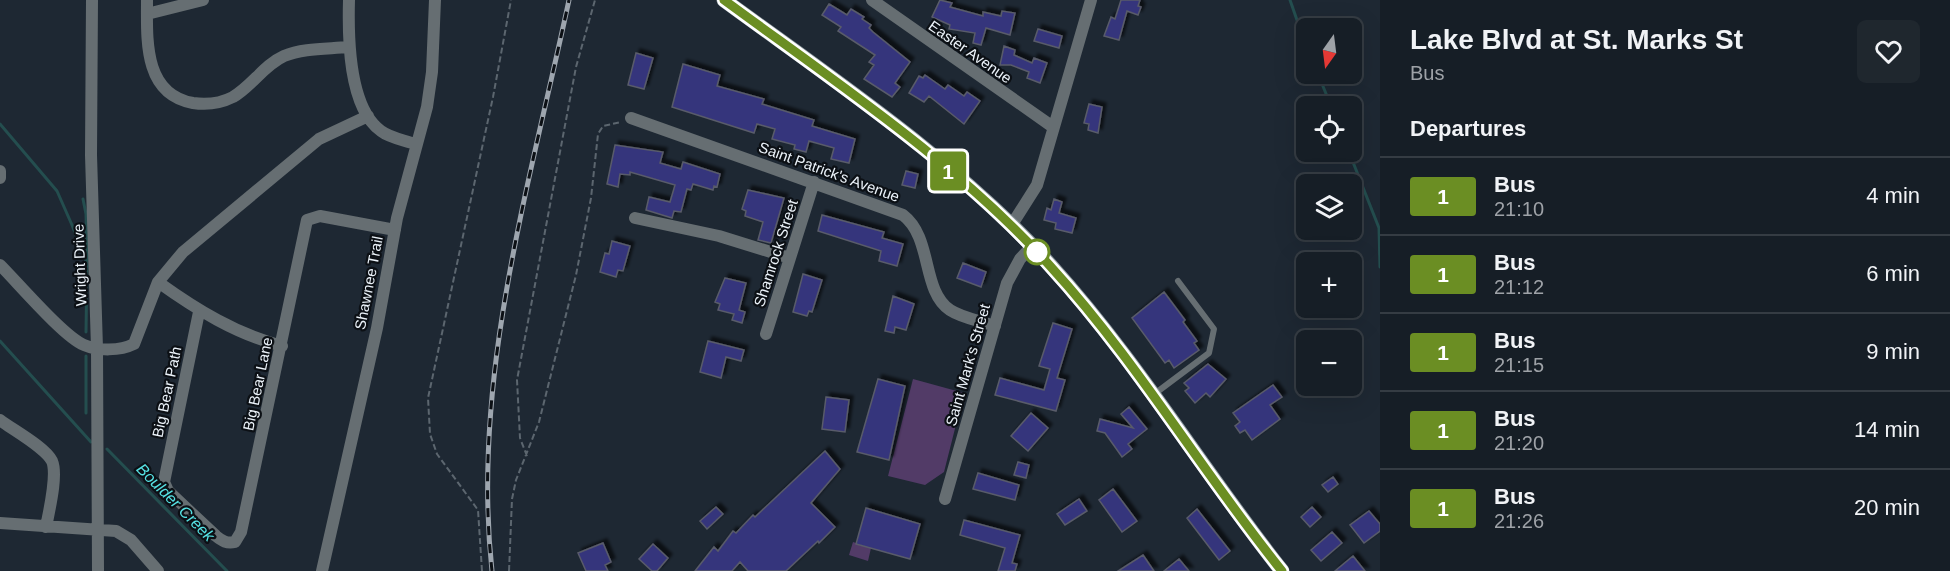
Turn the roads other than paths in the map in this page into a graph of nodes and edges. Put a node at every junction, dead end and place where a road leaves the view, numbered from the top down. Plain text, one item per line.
1 (92, 0) edge
2 (147, 0) edge
3 (203, 0) edge
4 (349, 0) edge
5 (435, 0) edge
6 (724, 0) edge
7 (872, 0) edge
8 (1090, 0) edge
9 (147, 14) junction
10 (348, 47) junction
11 (368, 116) junction
12 (631, 118) road end
13 (1053, 127) junction
14 (415, 144) junction
15 (0, 171) edge
16 (0, 178) edge
17 (814, 182) junction
18 (635, 218) dead end
19 (1011, 226) junction
20 (395, 230) junction
21 (1032, 246) junction
22 (790, 258) junction
23 (0, 265) edge
24 (1178, 281) dead end
25 (158, 282) junction
26 (199, 312) junction
27 (995, 326) junction
28 (766, 334) dead end
29 (282, 346) junction
30 (97, 348) junction
31 (1152, 395) junction
32 (0, 420) edge
33 (164, 478) joint
34 (945, 499) dead end
35 (0, 523) edge
36 (46, 527) junction
37 (99, 529) junction
38 (98, 571) edge
39 (159, 571) edge
40 (322, 571) edge
41 (1282, 571) edge

1 - 30 street, Wright Drive
2 - 9 street
3 - 9 street
4 - 10 street
5 - 14 street, Shawnee Trail
6 - 19 main road
7 - 13 street, Easter Avenue
8 - 13 street
9 - 10 street
10 - 11 street
11 - 14 street
11 - 25 street
12 - 17 street, Saint Patrick's Avenue
13 - 19 street
14 - 20 street, Shawnee Trail
15 - 16 street
17 - 22 street, Shamrock Street
17 - 27 street, Saint Patrick's Avenue
18 - 22 street
19 - 21 main road
20 - 29 street, Big Bear Lane
20 - 40 street, Shawnee Trail
21 - 27 street, Saint Mark's Street
21 - 31 main road
22 - 28 street, Shamrock Street
23 - 30 street
24 - 31 lane
25 - 26 street
25 - 30 street
26 - 29 street
26 - 33 street, Big Bear Path
27 - 34 street, Saint Mark's Street
29 - 33 street, Big Bear Lane
30 - 37 street, Wright Drive
31 - 41 main road
32 - 36 street
35 - 36 street
36 - 37 street
37 - 38 street, Wright Drive
37 - 39 street

